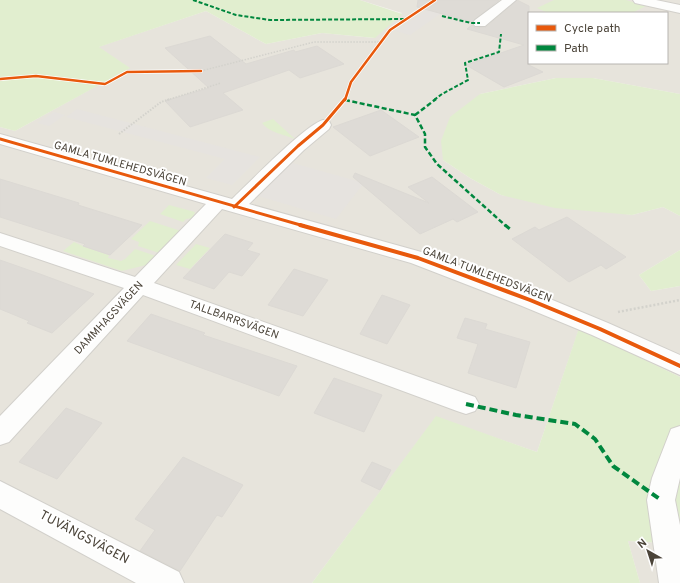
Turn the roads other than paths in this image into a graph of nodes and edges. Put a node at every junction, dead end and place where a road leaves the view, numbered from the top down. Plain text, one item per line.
1 (510, 0) edge
2 (639, 0) edge
3 (680, 9) edge
4 (480, 23) dead end
5 (323, 125) dead end
6 (0, 139) edge
7 (226, 205) junction
8 (0, 239) edge
9 (140, 286) junction
10 (680, 366) edge
11 (466, 404) dead end
12 (0, 434) edge
13 (680, 437) edge
14 (0, 494) edge
15 (168, 583) edge
16 (675, 583) edge

1 - 4 street
2 - 3 street
5 - 7 street
6 - 7 street, GAMLA TUMLEHEDSVÄGEN
7 - 9 street, DAMMHAGSVÄGEN
7 - 10 street, GAMLA TUMLEHEDSVÄGEN
8 - 9 street, TALLBARRSVÄGEN
9 - 11 street, TALLBARRSVÄGEN
9 - 12 street, DAMMHAGSVÄGEN
13 - 16 street
14 - 15 street, TUVÄNGSVÄGEN

